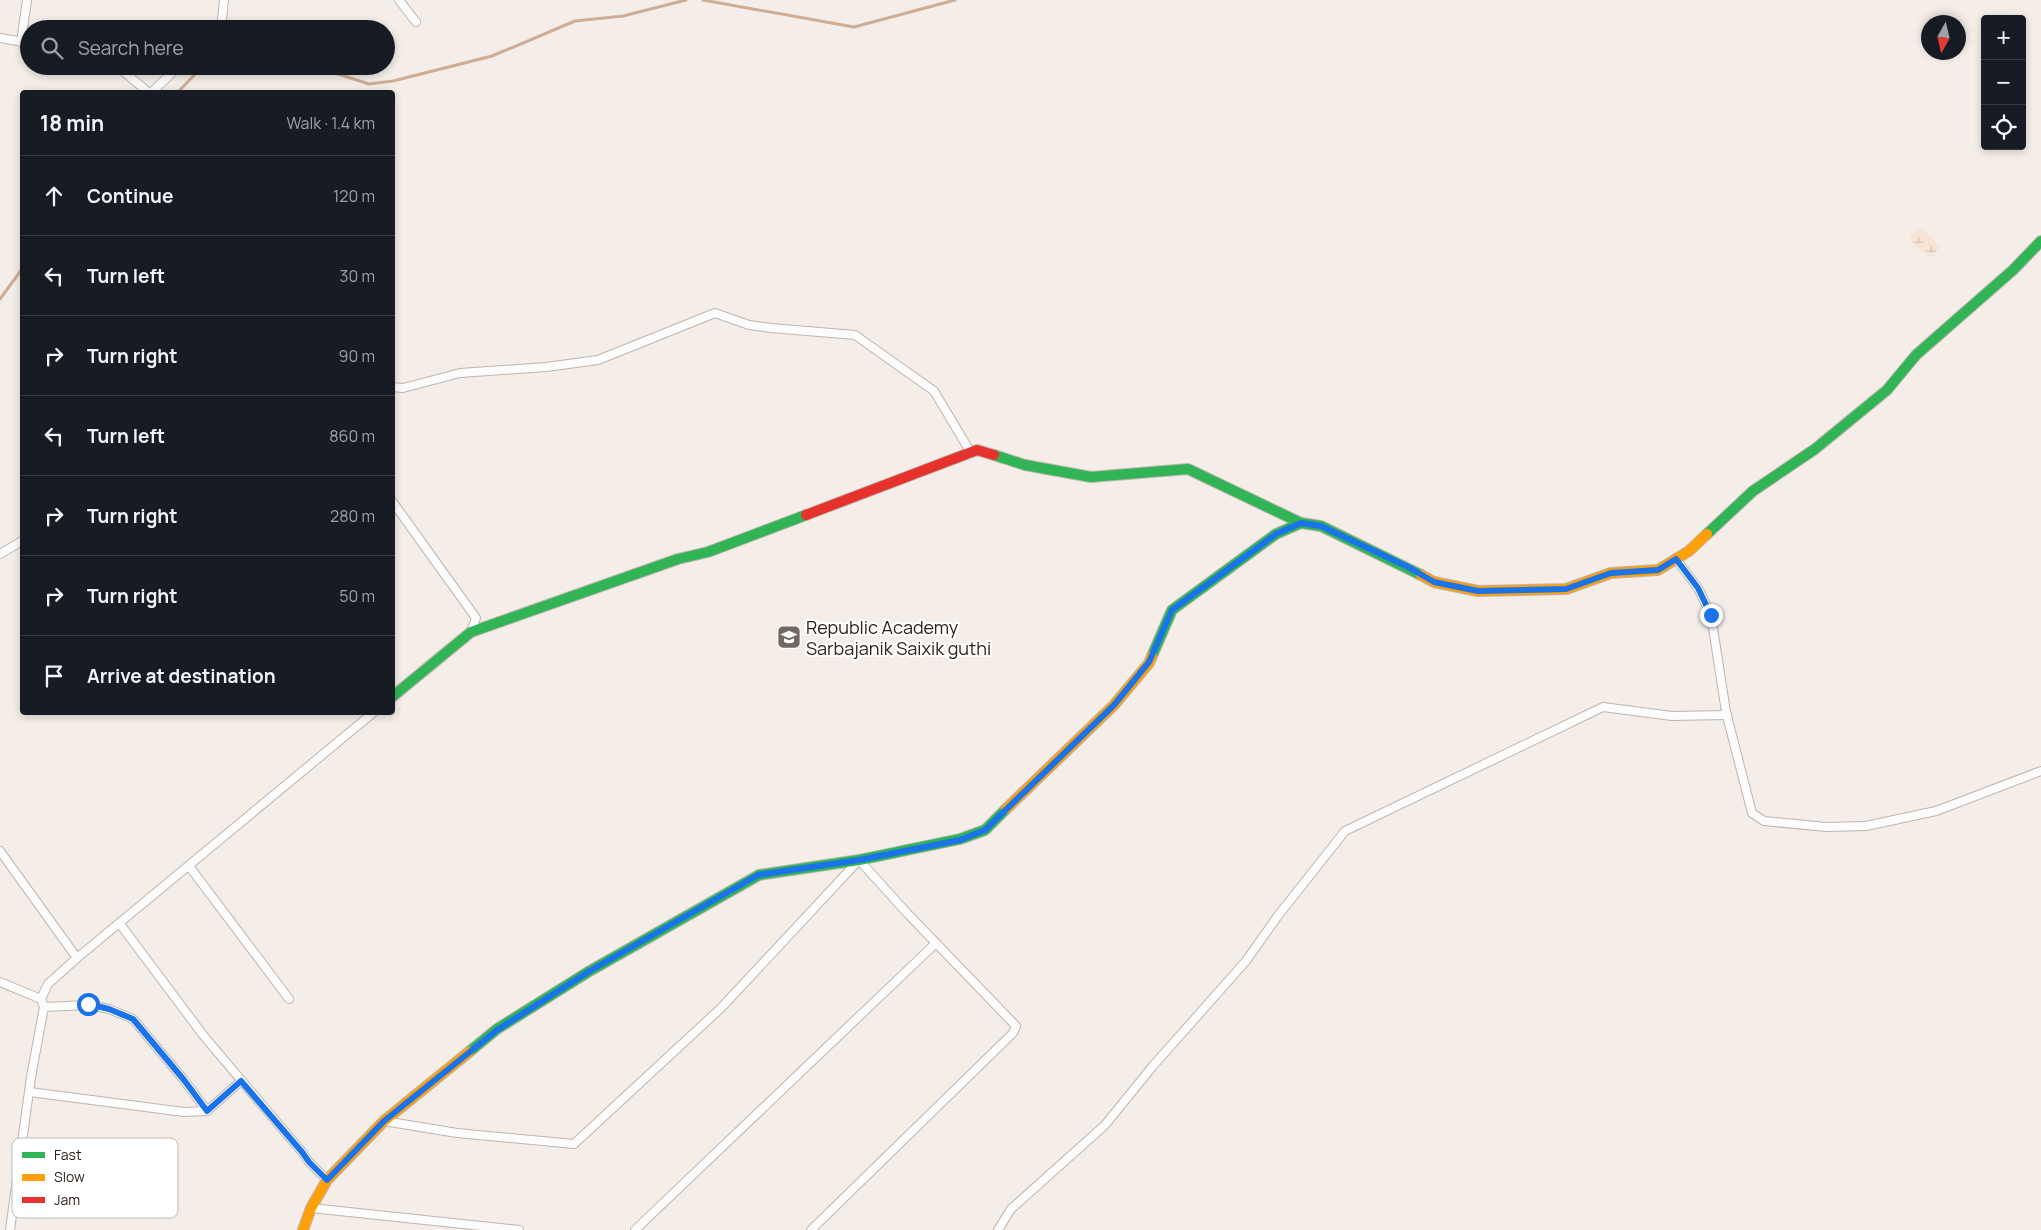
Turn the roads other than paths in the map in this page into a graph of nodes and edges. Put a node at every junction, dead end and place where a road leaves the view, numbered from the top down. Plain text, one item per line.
1 (28, 0) edge
2 (224, 0) edge
3 (399, 0) edge
4 (27, 20) edge
5 (222, 20) edge
6 (416, 22) dead end
7 (0, 38) edge
8 (20, 42) edge
9 (127, 75) edge
10 (170, 75) edge
11 (146, 90) edge
12 (154, 90) edge
13 (2041, 241) edge
14 (395, 387) edge
15 (970, 453) junction
16 (395, 505) edge
17 (1301, 523) junction
18 (20, 542) edge
19 (0, 554) edge
20 (1676, 559) junction
21 (471, 632) junction
22 (395, 695) edge
23 (370, 715) edge
24 (1727, 715) junction
25 (2041, 771) edge
26 (0, 851) edge
27 (859, 860) junction
28 (189, 866) junction
29 (120, 924) junction
30 (936, 944) junction
31 (77, 958) junction
32 (0, 982) edge
33 (289, 999) dead end
34 (42, 1003) junction
35 (241, 1081) junction
36 (30, 1092) junction
37 (207, 1111) junction
38 (384, 1121) junction
39 (23, 1138) edge
40 (327, 1180) junction
41 (311, 1208) junction
42 (12, 1216) edge
43 (10, 1230) edge
44 (303, 1230) edge
45 (519, 1230) edge
46 (635, 1230) edge
47 (811, 1230) edge
48 (998, 1230) edge

1 - 4 street
2 - 5 street
3 - 6 street
7 - 8 street
9 - 11 street
10 - 12 street
13 - 20 street
14 - 15 street
15 - 17 street
15 - 21 street
16 - 21 street
17 - 20 street
17 - 27 street
18 - 19 street
20 - 24 street
21 - 22 street
23 - 28 street
24 - 25 street
24 - 48 street
26 - 31 street
27 - 30 street
27 - 38 street
27 - 38 street
28 - 29 street
28 - 33 street
29 - 31 street
29 - 35 street
30 - 46 street
30 - 47 street
31 - 34 street
32 - 34 street
34 - 36 street
34 - 37 street
35 - 37 street
35 - 40 street
36 - 37 street
36 - 39 street
38 - 40 street
40 - 41 street
41 - 44 street
41 - 45 street
42 - 43 street

